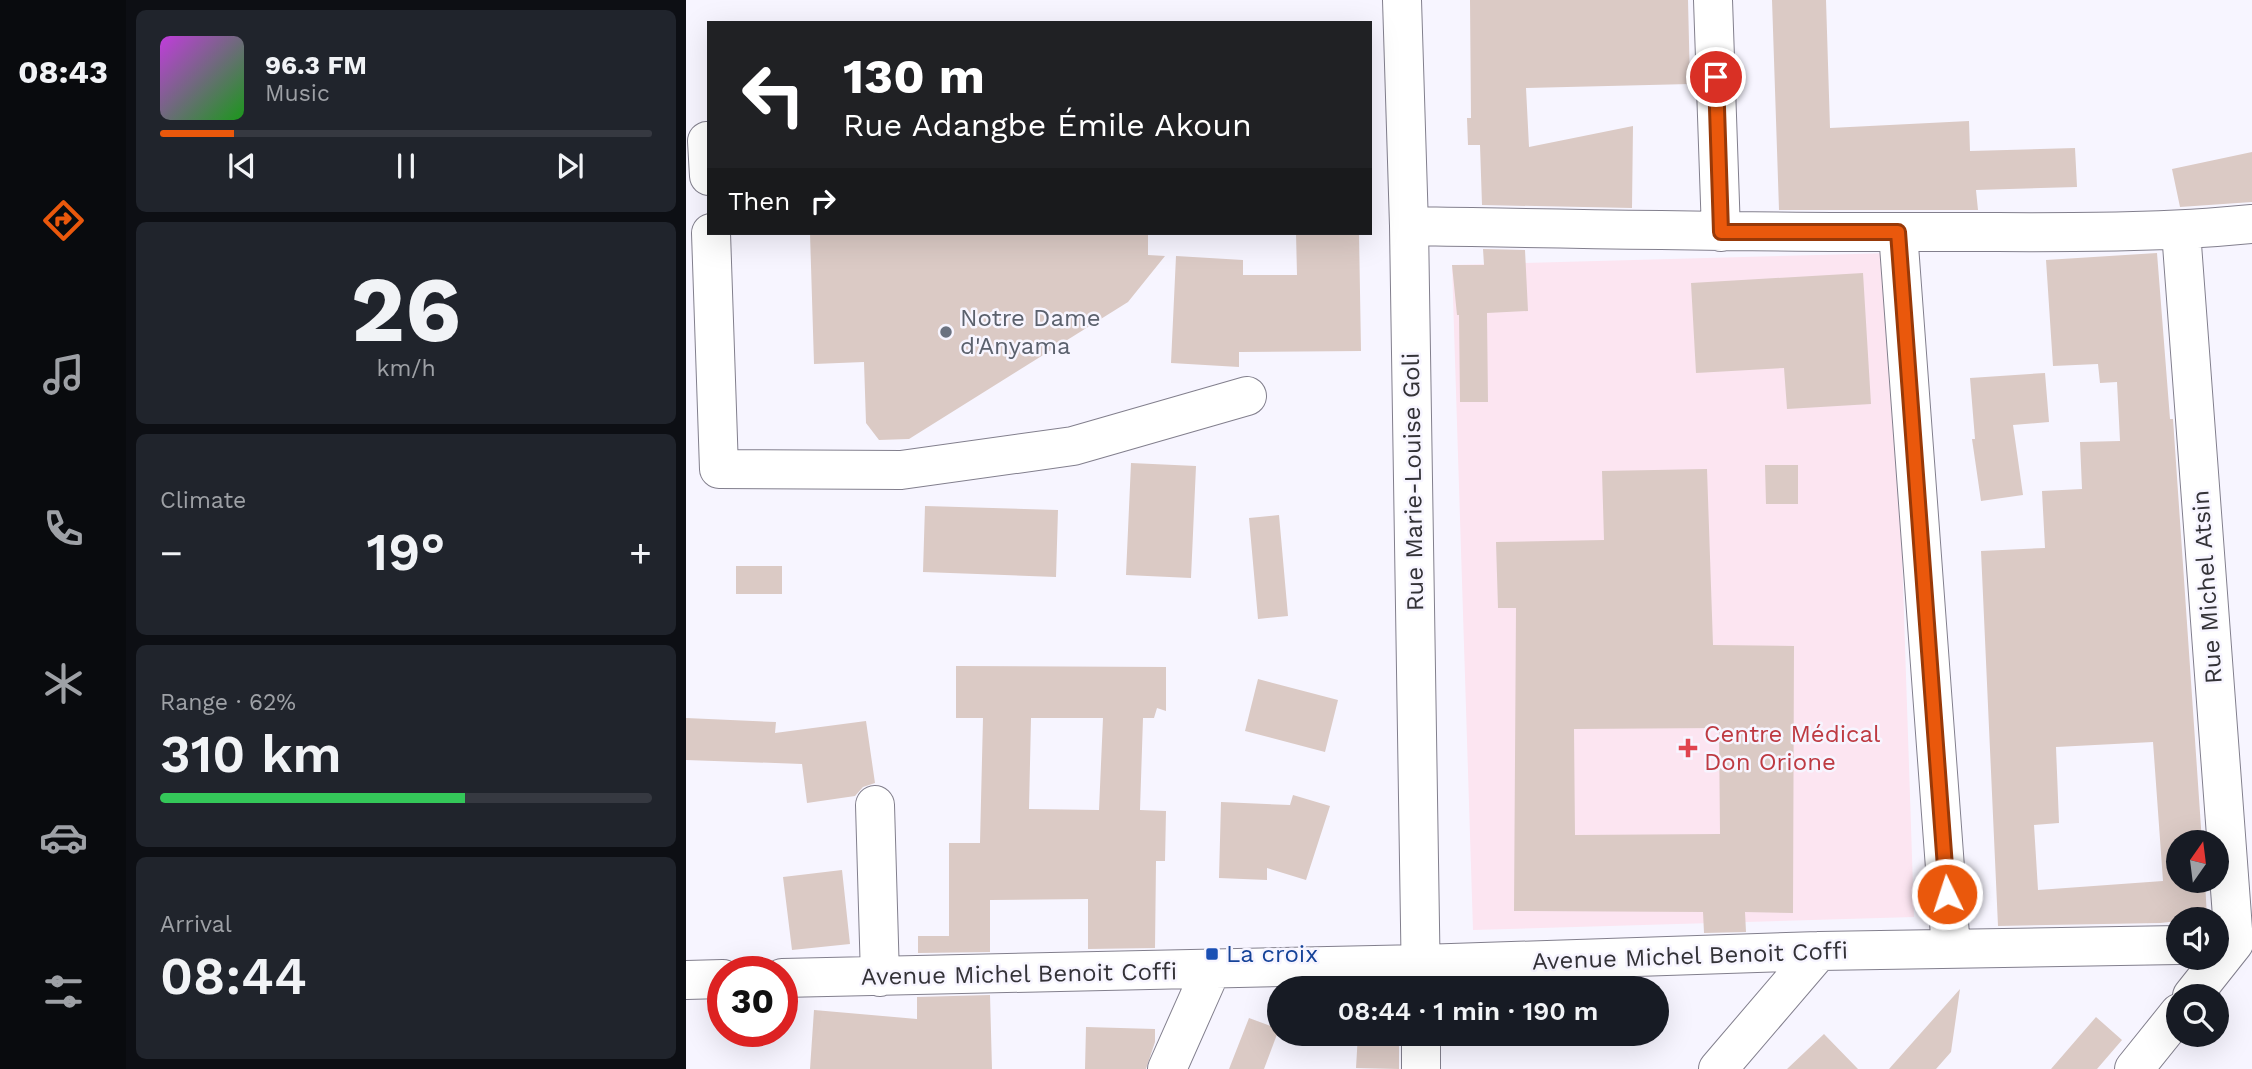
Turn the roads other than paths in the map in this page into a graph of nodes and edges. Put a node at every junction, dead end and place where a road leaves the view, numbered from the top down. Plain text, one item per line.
1 (1402, 0) edge
2 (1713, 0) edge
3 (2252, 224) edge
4 (1409, 226) junction
5 (2181, 231) junction
6 (1721, 232) junction
7 (1898, 232) junction
8 (711, 235) edge
9 (699, 290) edge
10 (1247, 396) dead end
11 (875, 805) dead end
12 (2235, 943) edge
13 (2166, 945) edge
14 (1951, 949) junction
15 (1819, 951) junction
16 (1212, 970) junction
17 (1391, 976) edge
18 (1421, 976) edge
19 (1436, 976) edge
20 (880, 977) junction
21 (798, 978) edge
22 (707, 979) edge
23 (686, 980) edge
24 (2202, 984) edge
25 (2166, 1029) edge
26 (1421, 1046) edge
27 (1167, 1069) edge
28 (1421, 1069) edge
29 (1718, 1069) edge
30 (2134, 1069) edge

1 - 4 street, Rue Marie-Louise Goli
2 - 6 street
3 - 5 street
4 - 6 street
4 - 18 street, Rue Marie-Louise Goli
5 - 7 street
5 - 12 street, Rue Michel Atsin
6 - 7 street
7 - 14 street
8 - 9 street
9 - 10 street
11 - 20 street
12 - 24 street
13 - 14 street, Avenue Michel Benoit Coffi
14 - 15 street, Avenue Michel Benoit Coffi
15 - 19 street, Avenue Michel Benoit Coffi
15 - 29 street
16 - 17 street, Avenue Michel Benoit Coffi
16 - 20 street, Avenue Michel Benoit Coffi
16 - 27 street
20 - 21 street, Avenue Michel Benoit Coffi
22 - 23 street
25 - 30 street
26 - 28 street

